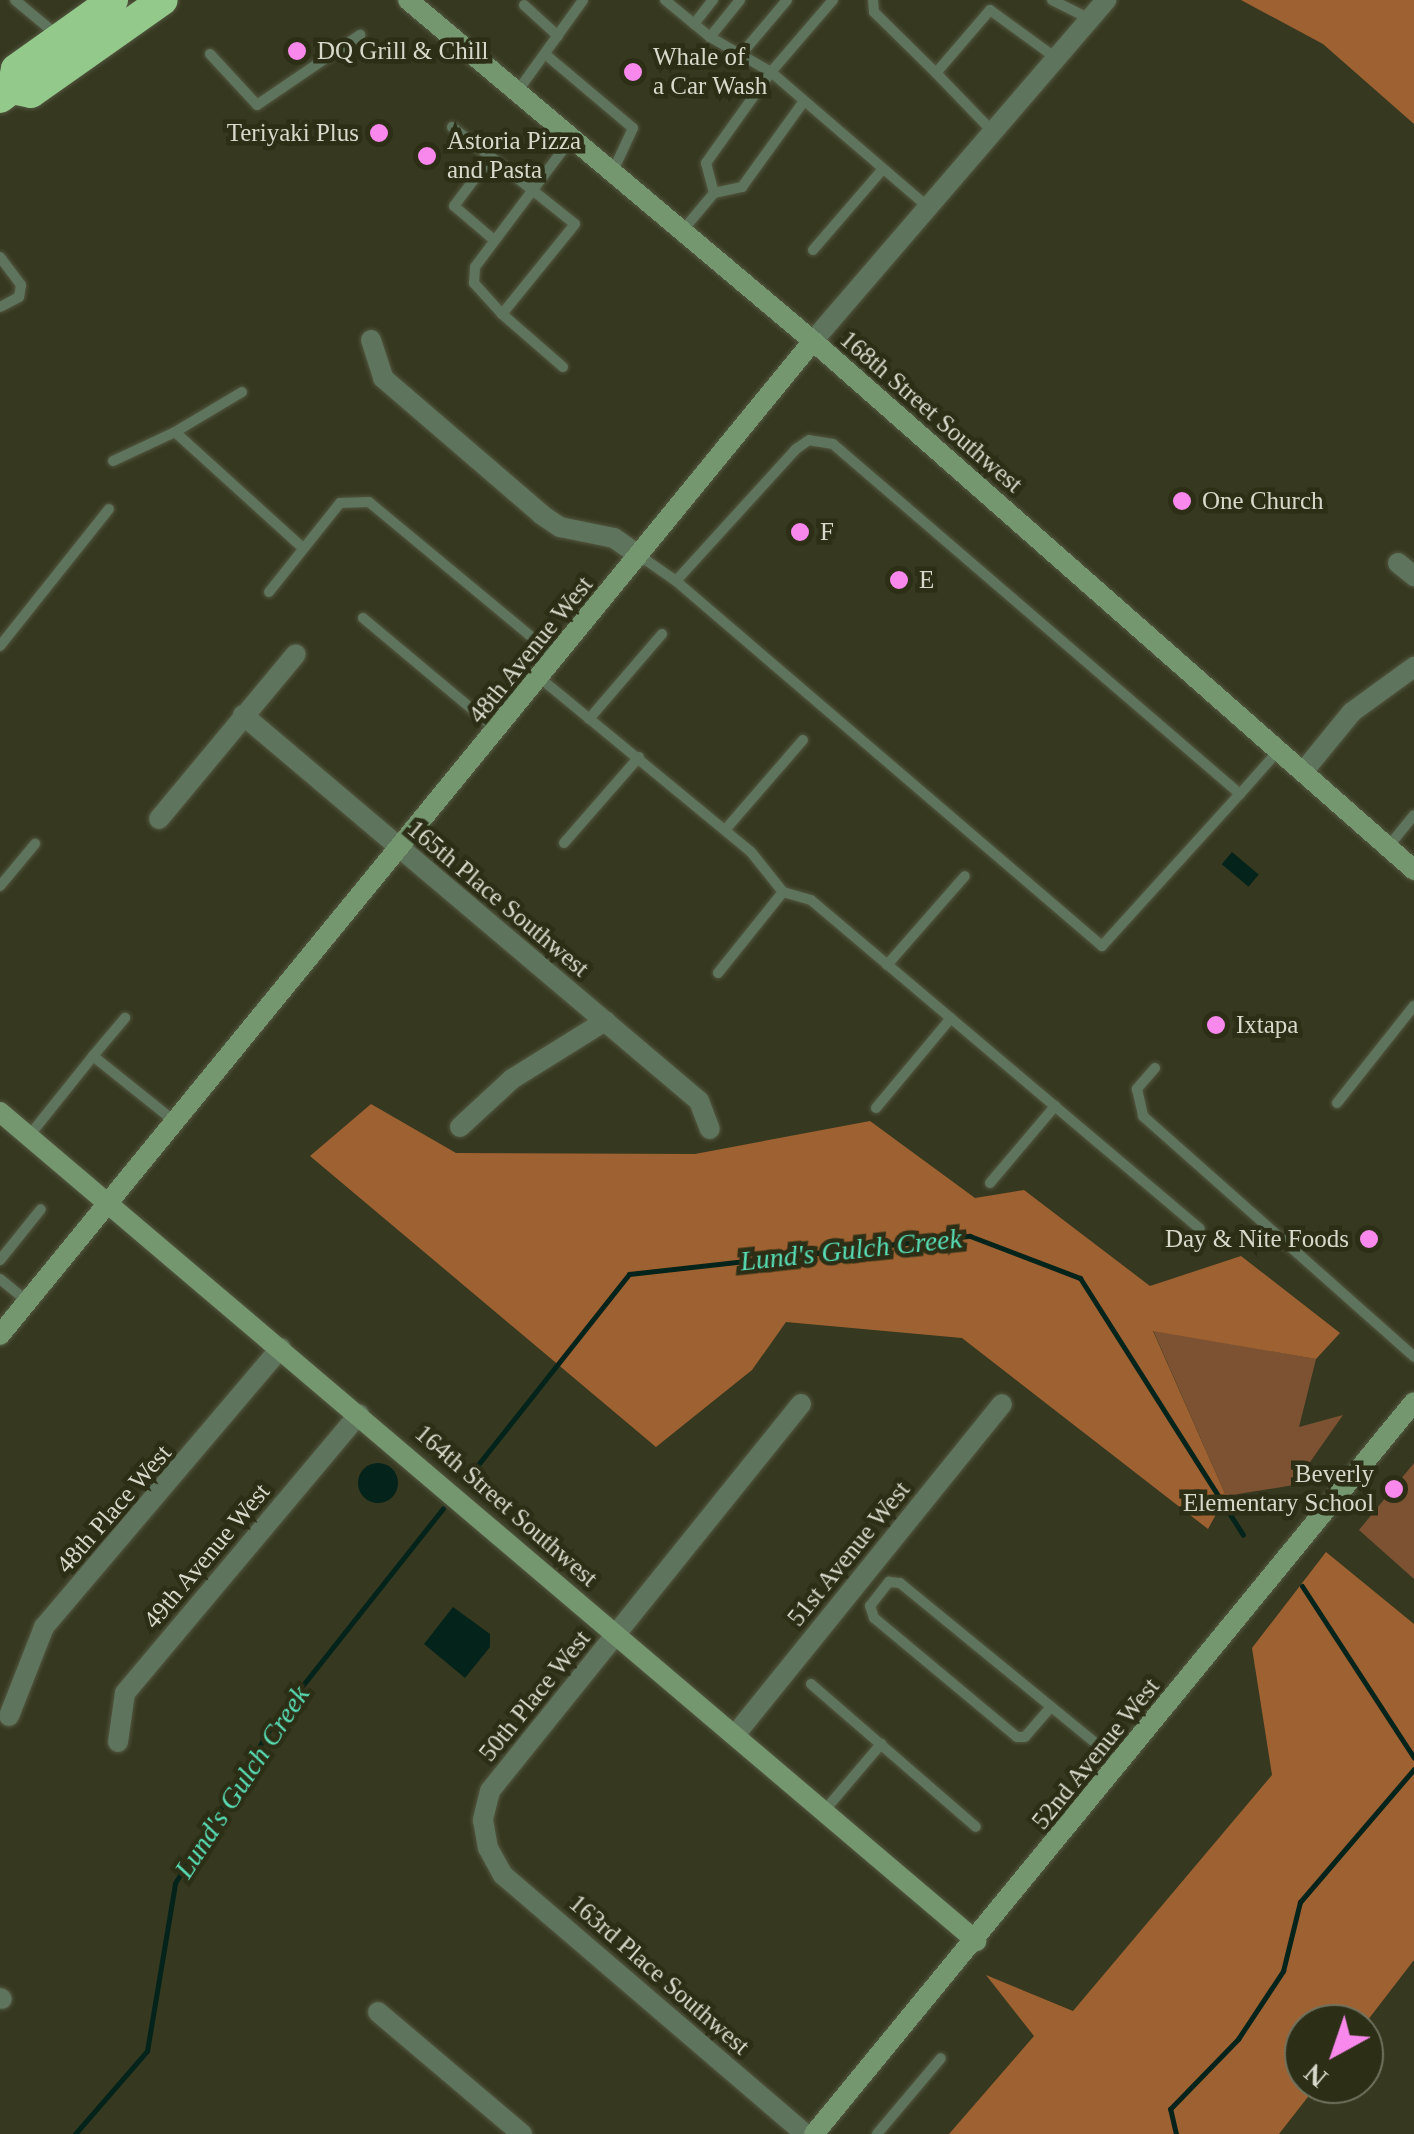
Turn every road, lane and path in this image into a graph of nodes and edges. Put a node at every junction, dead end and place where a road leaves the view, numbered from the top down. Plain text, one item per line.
1 (15, 0) edge
2 (163, 0) edge
3 (408, 0) edge
4 (583, 0) edge
5 (665, 0) edge
6 (712, 0) edge
7 (740, 0) edge
8 (787, 0) edge
9 (832, 0) edge
10 (873, 0) edge
11 (1052, 0) edge
12 (1106, 0) edge
13 (107, 2) edge
14 (523, 2) edge
15 (1090, 18) junction
16 (694, 24) junction
17 (360, 35) dead end
18 (558, 36) junction
19 (710, 37) junction
20 (60, 38) junction
21 (210, 54) dead end
22 (544, 54) junction
23 (738, 58) junction
24 (1056, 58) junction
25 (770, 72) junction
26 (936, 73) junction
27 (517, 92) junction
28 (6, 93) edge
29 (804, 101) junction
30 (452, 127) dead end
31 (993, 132) junction
32 (572, 138) junction
33 (491, 157) junction
34 (883, 169) junction
35 (612, 172) junction
36 (530, 189) junction
37 (714, 193) junction
38 (928, 208) junction
39 (682, 231) junction
40 (494, 240) junction
41 (814, 250) dead end
42 (0, 256) edge
43 (0, 307) edge
44 (502, 314) junction
45 (371, 340) dead end
46 (813, 341) junction
47 (564, 367) dead end
48 (242, 392) dead end
49 (176, 432) junction
50 (113, 462) dead end
51 (109, 509) dead end
52 (303, 548) junction
53 (640, 556) junction
54 (676, 582) junction
55 (269, 592) dead end
56 (363, 618) dead end
57 (662, 634) dead end
58 (0, 646) edge
59 (296, 654) dead end
60 (556, 658) junction
61 (1414, 667) edge
62 (540, 678) junction
63 (242, 715) junction
64 (589, 719) junction
65 (497, 731) junction
66 (804, 740) dead end
67 (1279, 751) junction
68 (639, 757) junction
69 (1304, 772) junction
70 (1240, 794) junction
71 (1414, 816) edge
72 (159, 819) dead end
73 (725, 830) junction
74 (564, 843) dead end
75 (35, 844) dead end
76 (1388, 847) junction
77 (401, 851) junction
78 (1414, 870) edge
79 (965, 876) dead end
80 (0, 886) edge
81 (783, 892) junction
82 (887, 964) junction
83 (718, 974) dead end
84 (1414, 1006) edge
85 (125, 1018) dead end
86 (950, 1018) junction
87 (605, 1021) junction
88 (93, 1056) junction
89 (1155, 1068) dead end
90 (1337, 1103) dead end
91 (1055, 1106) junction
92 (876, 1108) dead end
93 (0, 1112) edge
94 (174, 1122) junction
95 (460, 1128) dead end
96 (710, 1130) dead end
97 (29, 1136) junction
98 (990, 1183) dead end
99 (108, 1201) junction
100 (41, 1209) dead end
101 (1200, 1229) dead end
102 (0, 1260) edge
103 (0, 1279) edge
104 (27, 1302) junction
105 (0, 1335) edge
106 (282, 1348) junction
107 (1414, 1357) edge
108 (1414, 1402) edge
109 (801, 1404) dead end
110 (1002, 1404) dead end
111 (358, 1414) junction
112 (618, 1635) junction
113 (811, 1684) dead end
114 (1050, 1708) junction
115 (9, 1716) dead end
116 (735, 1735) junction
117 (118, 1742) dead end
118 (881, 1744) junction
119 (1120, 1763) junction
120 (826, 1810) junction
121 (976, 1828) dead end
122 (488, 1848) joint
123 (976, 1941) junction
124 (378, 2012) dead end
125 (941, 2058) dead end
126 (522, 2134) edge
127 (805, 2134) edge
128 (814, 2134) edge
129 (877, 2134) edge

1 - 20 lane
2 - 28 highway
3 - 27 street, 168th Street Southwest
4 - 18 lane
5 - 16 lane
6 - 16 lane
7 - 19 lane
8 - 23 lane
9 - 25 lane
10 - 26 lane
11 - 15 lane
12 - 15 street, 48th Avenue West
13 - 20 highway
14 - 18 lane
15 - 24 street, 48th Avenue West
16 - 19 lane
17 - 21 lane
18 - 22 lane
19 - 23 lane
20 - 28 highway
22 - 27 lane
22 - 35 lane
23 - 25 lane
24 - 26 lane
24 - 31 street, 48th Avenue West
25 - 29 lane
25 - 37 lane
26 - 31 lane
27 - 32 street, 168th Street Southwest
29 - 34 lane
29 - 37 lane
30 - 33 lane
31 - 38 street, 48th Avenue West
32 - 35 street, 168th Street Southwest
32 - 36 lane
33 - 36 lane
33 - 40 lane
34 - 38 lane
34 - 41 lane
35 - 39 street, 168th Street Southwest
36 - 40 lane
36 - 44 lane
37 - 39 lane
38 - 46 street, 48th Avenue West
39 - 46 street, 168th Street Southwest
40 - 44 lane
42 - 43 lane
44 - 47 lane
45 - 53 street
46 - 53 street, 48th Avenue West
46 - 67 street, 168th Street Southwest
48 - 49 lane
49 - 50 lane
49 - 52 lane
51 - 58 lane
52 - 55 lane
52 - 60 lane
53 - 54 lane
53 - 60 street, 48th Avenue West
54 - 70 lane
54 - 70 lane
56 - 65 lane
57 - 64 lane
59 - 63 street
60 - 62 street, 48th Avenue West
61 - 69 street
62 - 64 lane
62 - 65 street, 48th Avenue West
63 - 72 street
63 - 77 street, 165th Place Southwest
64 - 68 lane
65 - 77 street, 48th Avenue West
66 - 73 lane
67 - 69 street, 168th Street Southwest
67 - 70 lane
68 - 73 lane
68 - 74 lane
69 - 76 street, 168th Street Southwest
71 - 76 lane
73 - 81 lane
75 - 80 lane
76 - 78 street, 168th Street Southwest
77 - 87 street, 165th Place Southwest
77 - 94 street, 48th Avenue West
79 - 82 lane
81 - 82 lane
81 - 83 lane
82 - 86 lane
84 - 90 lane
85 - 88 lane
86 - 91 lane
86 - 92 lane
87 - 95 street
87 - 96 street, 165th Place Southwest
88 - 94 lane
88 - 97 lane
89 - 107 lane
91 - 98 lane
91 - 101 lane
93 - 97 street, 164th Street Southwest
94 - 99 street, 48th Avenue West
97 - 99 street, 164th Street Southwest
99 - 104 street, 48th Avenue West
99 - 106 street, 164th Street Southwest
100 - 102 lane
103 - 104 lane
104 - 105 street, 48th Avenue West
106 - 111 street, 164th Street Southwest
106 - 115 street, 48th Place West
108 - 119 street, 52nd Avenue West
109 - 112 street, 50th Place West
110 - 116 street, 51st Avenue West
111 - 112 street, 164th Street Southwest
111 - 117 street, 49th Avenue West
112 - 116 street, 164th Street Southwest
112 - 122 street, 50th Place West
113 - 118 lane
114 - 114 lane
114 - 119 lane
116 - 120 street, 164th Street Southwest
118 - 120 lane
118 - 121 lane
119 - 123 street, 52nd Avenue West
120 - 123 street, 164th Street Southwest
122 - 127 street, 163rd Place Southwest
123 - 128 street, 52nd Avenue West
124 - 126 street
125 - 129 lane

